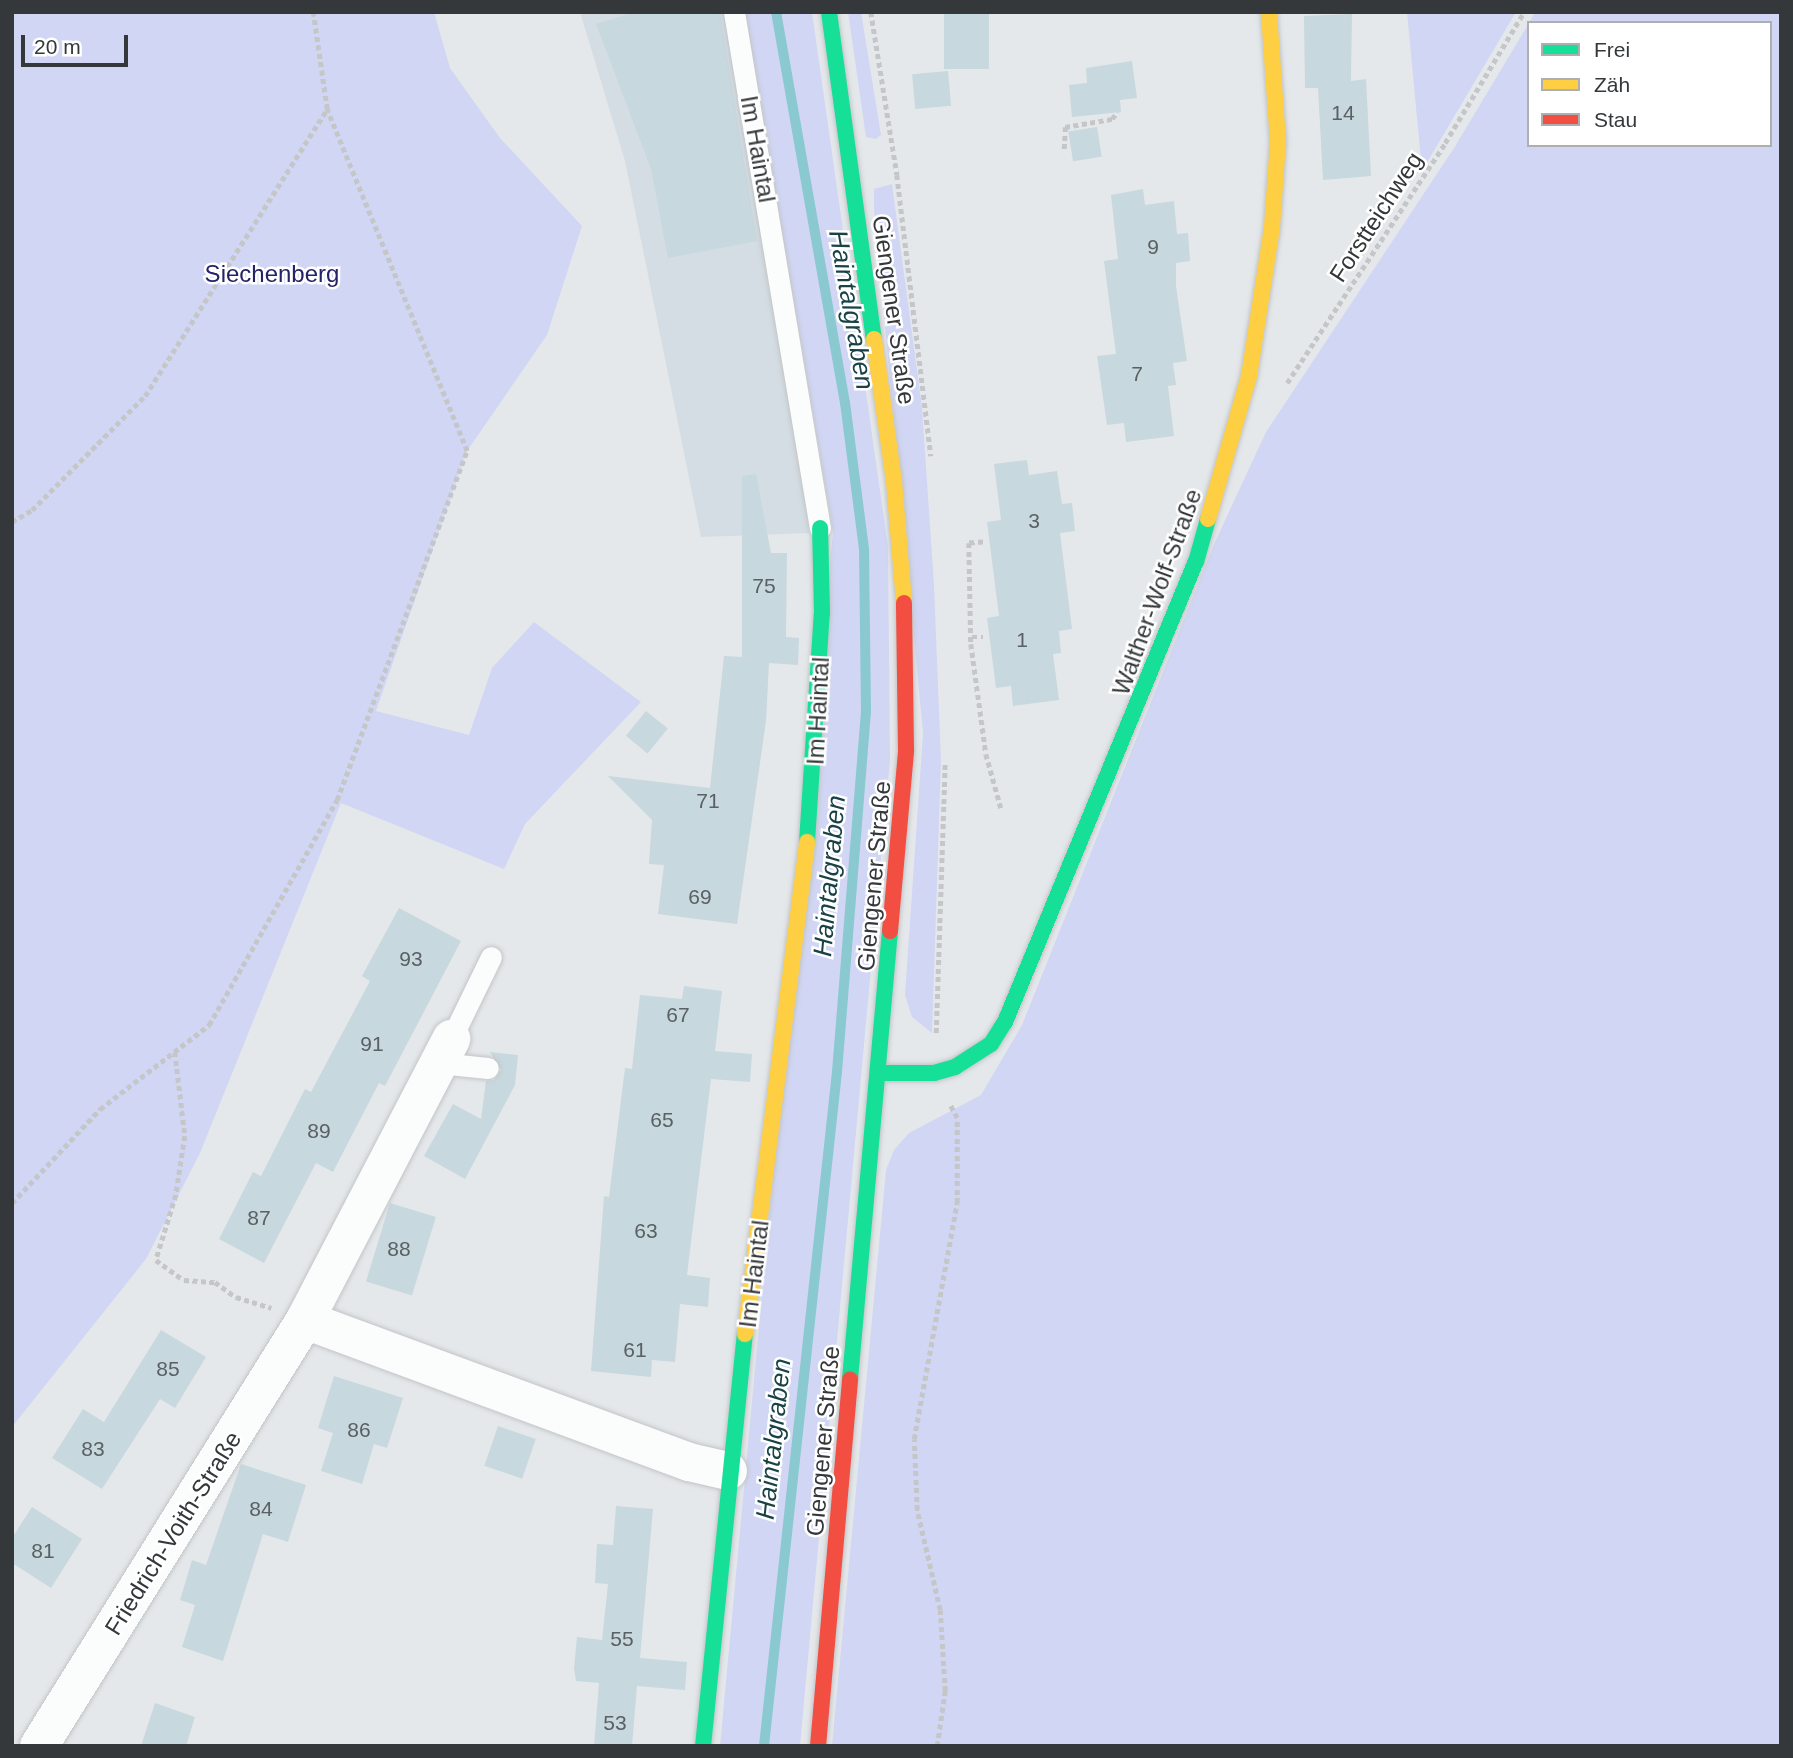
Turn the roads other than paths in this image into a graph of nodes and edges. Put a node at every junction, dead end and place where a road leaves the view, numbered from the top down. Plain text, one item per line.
1 (734, 12) edge
2 (829, 12) edge
3 (1269, 12) edge
4 (820, 528) joint
5 (491, 957) dead end
6 (445, 1051) junction
7 (488, 1068) dead end
8 (880, 1073) junction
9 (305, 1320) junction
10 (728, 1471) junction
11 (39, 1746) edge
12 (703, 1746) edge
13 (818, 1746) edge

1 - 4 lane, Im Haintal
2 - 8 street, Giengener Straße
3 - 8 street, Walther-Wolf-Straße
4 - 10 street, Im Haintal
5 - 6 lane
6 - 7 lane
6 - 9 street, Friedrich-Voith-Straße
8 - 13 street, Giengener Straße
9 - 10 street
9 - 11 street, Friedrich-Voith-Straße
10 - 12 street, Im Haintal

